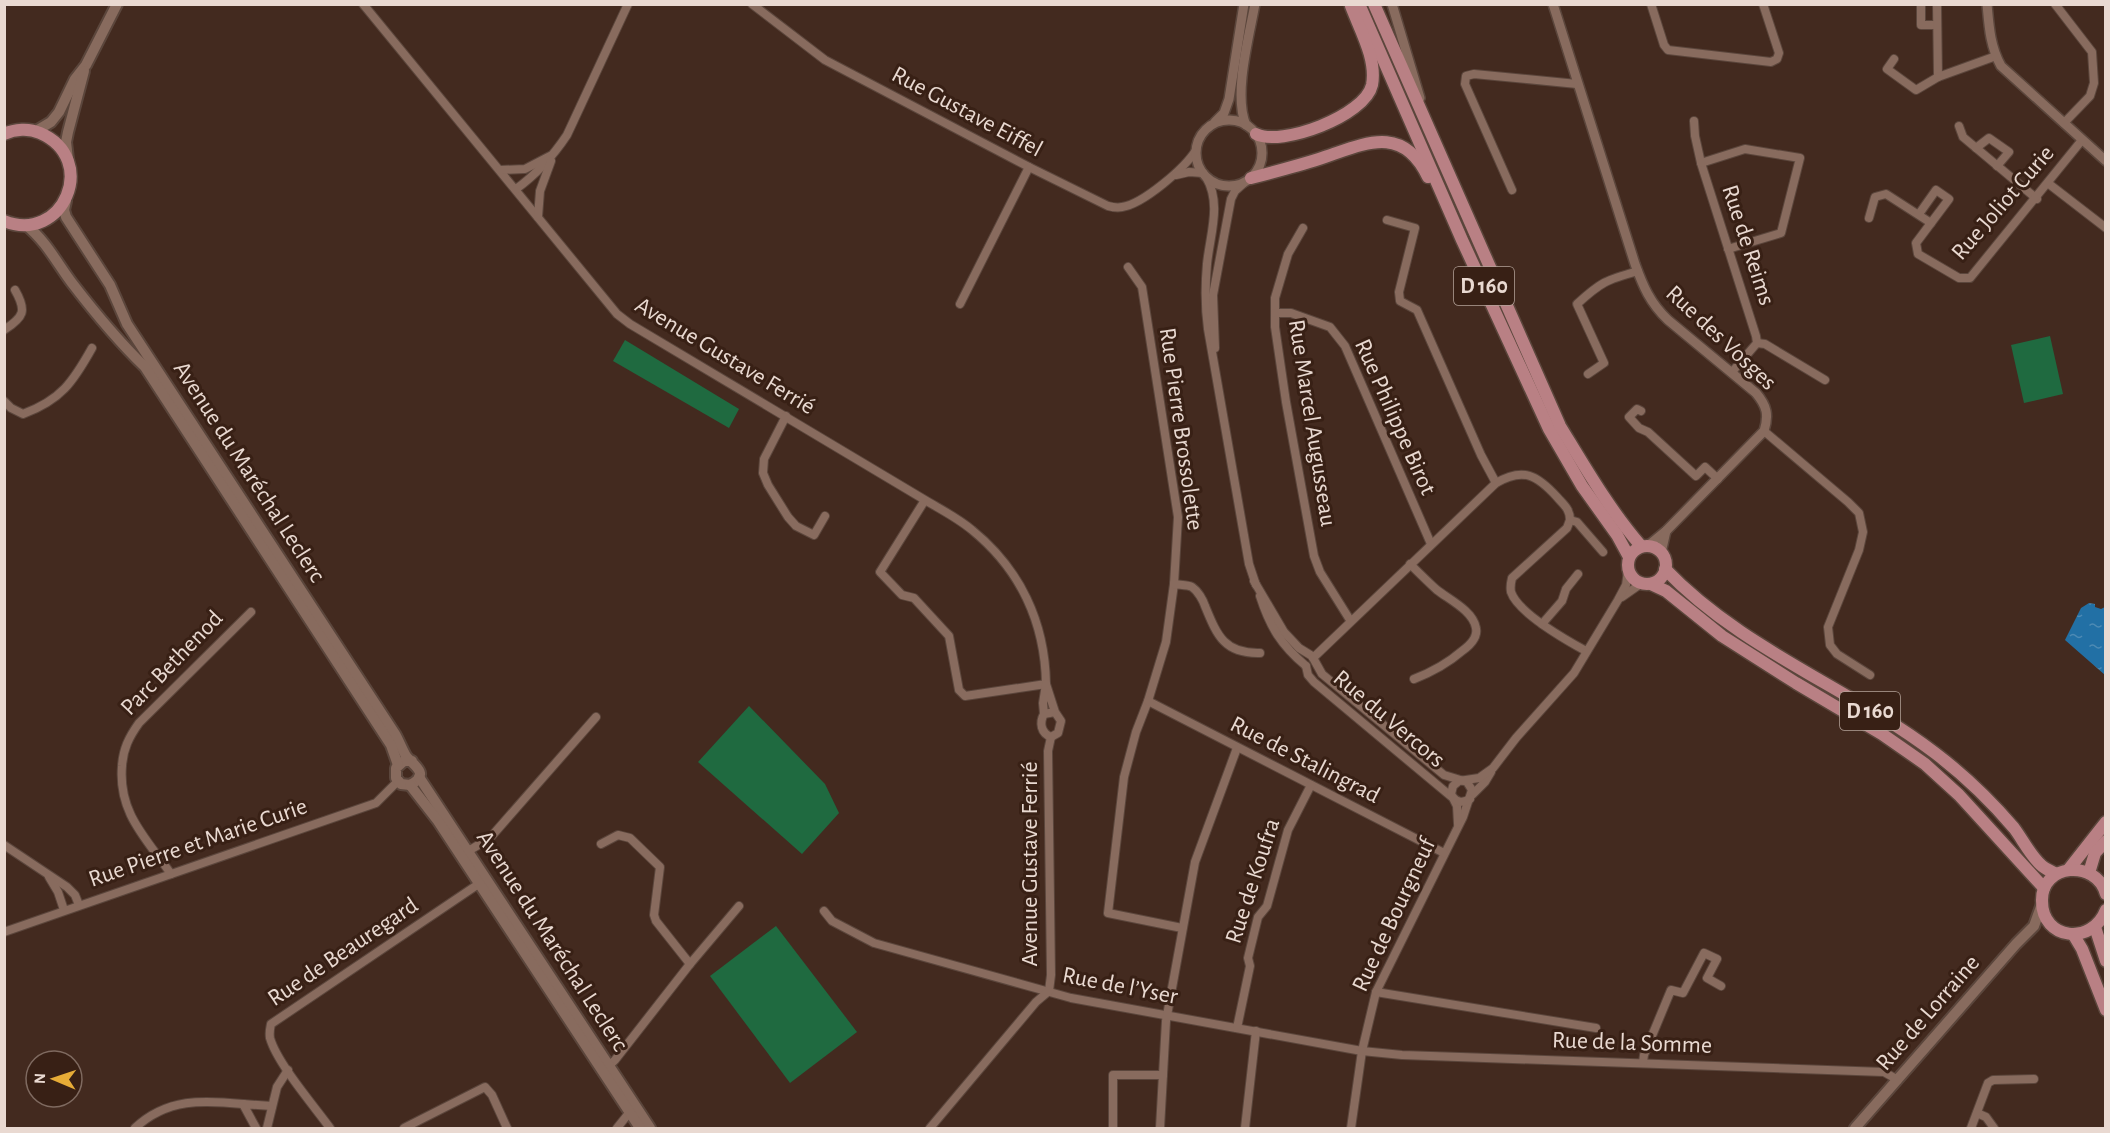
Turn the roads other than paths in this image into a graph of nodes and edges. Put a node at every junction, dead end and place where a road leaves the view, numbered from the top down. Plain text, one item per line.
1 (117, 4) edge
2 (363, 4) edge
3 (628, 4) edge
4 (752, 4) edge
5 (1244, 4) edge
6 (1255, 4) edge
7 (1351, 4) edge
8 (1359, 4) edge
9 (1374, 4) edge
10 (1392, 4) edge
11 (1553, 4) edge
12 (1651, 4) edge
13 (1763, 4) edge
14 (1921, 4) edge
15 (1937, 4) edge
16 (1987, 4) edge
17 (2055, 4) edge
18 (1937, 25) junction
19 (1996, 56) junction
20 (1894, 59) dead end
21 (86, 65) junction
22 (1938, 77) junction
23 (1577, 84) junction
24 (1694, 121) dead end
25 (2064, 123) junction
26 (1246, 125) junction
27 (1211, 126) junction
28 (1959, 126) dead end
29 (1429, 129) junction
30 (8, 130) edge
31 (36, 131) junction
32 (1256, 134) junction
33 (2082, 140) junction
34 (1976, 148) junction
35 (1196, 150) junction
36 (554, 154) junction
37 (68, 159) junction
38 (2106, 161) edge
39 (1701, 163) junction
40 (1997, 166) junction
41 (1029, 167) junction
42 (500, 170) junction
43 (1204, 175) junction
44 (1172, 176) junction
45 (1247, 180) junction
46 (2049, 184) junction
47 (516, 189) junction
48 (1512, 190) dead end
49 (2037, 199) junction
50 (66, 201) junction
51 (1919, 214) junction
52 (538, 217) junction
53 (1869, 218) dead end
54 (1387, 220) dead end
55 (4, 221) edge
56 (1931, 222) junction
57 (26, 225) junction
58 (1303, 228) dead end
59 (2106, 228) edge
60 (1462, 240) junction
61 (1728, 249) junction
62 (1128, 267) dead end
63 (1638, 271) junction
64 (15, 290) dead end
65 (960, 304) dead end
66 (1275, 313) junction
67 (4, 330) edge
68 (1757, 343) junction
69 (92, 348) dead end
70 (1732, 372) junction
71 (1588, 374) dead end
72 (1825, 380) dead end
73 (4, 401) edge
74 (1221, 403) junction
75 (1641, 411) dead end
76 (786, 416) junction
77 (1764, 431) junction
78 (1718, 479) junction
79 (1496, 483) junction
80 (925, 500) junction
81 (825, 516) dead end
82 (1570, 520) junction
83 (1666, 531) junction
84 (1431, 544) junction
85 (1645, 545) junction
86 (1603, 552) dead end
87 (1661, 553) junction
88 (1629, 557) junction
89 (1410, 564) junction
90 (1665, 569) junction
91 (1628, 571) junction
92 (1578, 574) dead end
93 (1254, 581) junction
94 (1647, 583) junction
95 (1174, 584) junction
96 (1618, 600) junction
97 (251, 612) dead end
98 (1350, 620) junction
99 (1542, 624) junction
100 (1586, 651) junction
101 (1260, 653) dead end
102 (1311, 656) junction
103 (1304, 664) junction
104 (1870, 675) dead end
105 (1414, 679) dead end
106 (1046, 684) junction
107 (1149, 701) junction
108 (1055, 712) junction
109 (1044, 714) junction
110 (596, 717) dead end
111 (1051, 737) junction
112 (1237, 748) junction
113 (412, 761) junction
114 (398, 765) junction
115 (1493, 768) junction
116 (419, 777) junction
117 (398, 781) junction
118 (1463, 781) junction
119 (410, 785) junction
120 (1311, 785) junction
121 (1471, 797) junction
122 (1453, 798) junction
123 (2106, 822) edge
124 (1458, 825) junction
125 (2106, 841) edge
126 (601, 844) dead end
127 (4, 845) edge
128 (465, 853) junction
129 (1444, 853) junction
130 (2069, 869) junction
131 (2090, 873) junction
132 (171, 874) junction
133 (2056, 874) junction
134 (48, 875) junction
135 (483, 881) junction
136 (2044, 888) junction
137 (2106, 894) edge
138 (2042, 904) junction
139 (79, 905) junction
140 (739, 906) dead end
141 (64, 910) junction
142 (2106, 910) edge
143 (824, 911) dead end
144 (2034, 926) junction
145 (2052, 926) junction
146 (2095, 927) junction
147 (1182, 928) junction
148 (4, 933) edge
149 (2073, 934) junction
150 (2106, 961) edge
151 (690, 964) junction
152 (1721, 986) dead end
153 (1049, 991) junction
154 (1376, 992) junction
155 (2106, 1010) edge
156 (1167, 1016) junction
157 (1237, 1028) junction
158 (1596, 1028) dead end
159 (1256, 1031) junction
160 (1362, 1051) junction
161 (1643, 1062) junction
162 (606, 1069) junction
163 (288, 1070) junction
164 (1162, 1075) junction
165 (2034, 1079) dead end
166 (1898, 1080) junction
167 (243, 1104) junction
168 (272, 1106) junction
169 (629, 1113) junction
170 (1977, 1113) junction
171 (642, 1115) junction
172 (135, 1128) edge
173 (256, 1128) edge
174 (267, 1128) edge
175 (330, 1128) edge
176 (404, 1128) edge
177 (507, 1128) edge
178 (617, 1128) edge
179 (639, 1128) edge
180 (650, 1128) edge
181 (930, 1128) edge
182 (1113, 1128) edge
183 (1160, 1128) edge
184 (1245, 1128) edge
185 (1351, 1128) edge
186 (1855, 1128) edge
187 (1971, 1128) edge
188 (1994, 1128) edge

1 - 21 main road
2 - 42 street, Avenue Gustave Ferrié
3 - 36 street
4 - 41 street, Rue Gustave Eiffel
5 - 27 street
6 - 26 street
7 - 32 main road
8 - 60 main road, D 160
9 - 29 main road, D 160
10 - 29 street
11 - 23 street, Rue des Vosges
12 - 13 street
14 - 18 street
15 - 18 street
16 - 19 street
17 - 25 street
18 - 22 street
19 - 22 street
19 - 25 street
20 - 22 street
21 - 31 main road
21 - 37 main road
23 - 48 street
23 - 63 street, Rue des Vosges
24 - 39 street, Rue de Reims
25 - 33 street
26 - 27 street
26 - 32 street
27 - 35 street
28 - 34 street
29 - 85 main road, D 160
30 - 31 main road
31 - 37 main road
32 - 45 street
33 - 38 street
33 - 46 street, Rue Joliot Curie
34 - 40 street
34 - 40 street
35 - 43 street
35 - 44 street, Rue Gustave Eiffel
36 - 42 street
36 - 47 street
36 - 52 street
37 - 50 main road
39 - 61 street, Rue de Reims
39 - 61 street
40 - 49 street
41 - 44 street, Rue Gustave Eiffel
41 - 65 street
42 - 47 street, Avenue Gustave Ferrié
43 - 44 street
43 - 45 street
43 - 74 street, Rue du Vercors
45 - 60 main road
45 - 74 street, Rue du Vercors
46 - 49 street, Rue Joliot Curie
46 - 59 street
47 - 52 street, Avenue Gustave Ferrié
49 - 56 street, Rue Joliot Curie
50 - 57 main road
50 - 113 main road, Avenue du Maréchal Leclerc
51 - 53 street, Rue Joliot Curie
51 - 56 street, Rue Joliot Curie
51 - 56 street, Rue Joliot Curie
52 - 76 street, Avenue Gustave Ferrié
54 - 79 street
55 - 57 main road
57 - 114 main road, Avenue du Maréchal Leclerc
58 - 66 street, Rue Marcel Augusseau
60 - 88 main road, D 160
61 - 68 street, Rue de Reims
62 - 95 street, Rue Pierre Brossolette
63 - 70 street, Rue des Vosges
63 - 71 street
64 - 67 street
66 - 84 street, Rue Philippe Birot
66 - 98 street, Rue Marcel Augusseau
68 - 70 street, Rue de Reims
68 - 72 street
69 - 73 street
70 - 77 street, Rue des Vosges
74 - 93 street, Rue du Vercors
75 - 78 street
76 - 80 street, Avenue Gustave Ferrié
76 - 81 street
77 - 78 street, Rue des Vosges
77 - 104 street
78 - 83 street, Rue des Vosges
79 - 82 street
79 - 84 street
80 - 106 street, Avenue Gustave Ferrié
80 - 106 street
82 - 86 street
82 - 99 street
83 - 85 street, Rue des Vosges
83 - 87 street
84 - 89 street
85 - 87 main road
85 - 88 main road
87 - 90 main road
88 - 91 main road
89 - 98 street
89 - 105 street
90 - 94 main road
90 - 133 main road, D 160
91 - 94 main road
91 - 96 street, Rue de Bourgneuf
92 - 99 street
93 - 102 street, Rue du Vercors
93 - 103 street, Rue du Vercors
94 - 96 street, Rue de Bourgneuf
94 - 136 main road, D 160
95 - 101 street
95 - 107 street, Rue Pierre Brossolette
96 - 100 street, Rue de Bourgneuf
97 - 132 street, Parc Bethenod
98 - 102 street
99 - 100 street
100 - 115 street, Rue de Bourgneuf
102 - 103 street
102 - 118 street, Rue du Vercors
103 - 122 street, Rue du Vercors
106 - 108 street, Avenue Gustave Ferrié
106 - 109 street, Avenue Gustave Ferrié
107 - 112 street, Rue de Stalingrad
107 - 147 street, Rue Pierre Brossolette
108 - 109 street
108 - 111 street
109 - 111 street
110 - 128 street
111 - 153 street, Avenue Gustave Ferrié
112 - 120 street, Rue de Stalingrad
112 - 147 street
113 - 114 main road
113 - 116 main road
114 - 117 main road
115 - 118 street, Rue de Bourgneuf
115 - 121 street, Rue de Bourgneuf
116 - 119 main road
116 - 128 main road, Avenue du Maréchal Leclerc
117 - 119 main road
117 - 132 street, Rue Pierre et Marie Curie
118 - 121 street
118 - 122 street
119 - 128 main road, Avenue du Maréchal Leclerc
120 - 129 street, Rue de Stalingrad
120 - 157 street, Rue de Koufra
121 - 122 street
121 - 124 street, Rue de Bourgneuf
122 - 124 street, Rue de Bourgneuf
123 - 130 main road
124 - 129 street, Rue de Bourgneuf
125 - 131 main road
126 - 151 street
127 - 134 street
128 - 135 main road, Avenue du Maréchal Leclerc
129 - 154 street, Rue de Bourgneuf
130 - 131 main road
130 - 133 main road
131 - 137 main road
132 - 139 street, Rue Pierre et Marie Curie
133 - 136 main road
134 - 139 street
134 - 141 street
135 - 162 main road, Avenue du Maréchal Leclerc
135 - 163 street, Rue de Beauregard
136 - 138 main road
138 - 144 main road, Rue de Lorraine
138 - 145 main road
139 - 141 street, Rue Pierre et Marie Curie
140 - 151 street
141 - 148 street, Rue Pierre et Marie Curie
142 - 146 main road
143 - 153 street
144 - 145 main road
144 - 166 main road, Rue de Lorraine
145 - 149 main road
146 - 149 main road
146 - 150 main road
147 - 156 street
149 - 155 main road
151 - 162 street
152 - 161 street
153 - 156 street, Rue de l’Yser
153 - 181 street, Rue de l’Yser
154 - 158 street
154 - 160 street, Rue de Bourgneuf
156 - 157 street, Rue de l’Yser
156 - 164 street
157 - 159 street, Rue de l’Yser
159 - 160 street, Rue de l’Yser
159 - 184 street
160 - 161 street, Rue de la Somme
160 - 185 street, Rue de Bourgneuf
161 - 166 street, Rue de la Somme
162 - 169 main road, Avenue du Maréchal Leclerc
162 - 171 main road, Avenue du Maréchal Leclerc
163 - 168 street
163 - 175 street, Rue de Beauregard
164 - 182 street
164 - 183 street
165 - 170 street
166 - 186 main road, Rue de Lorraine
167 - 168 street
167 - 172 street
167 - 173 street
168 - 174 street
169 - 171 street
169 - 178 street
169 - 179 main road, Avenue du Maréchal Leclerc
170 - 187 street
170 - 188 street
171 - 180 main road, Avenue du Maréchal Leclerc
176 - 177 street

